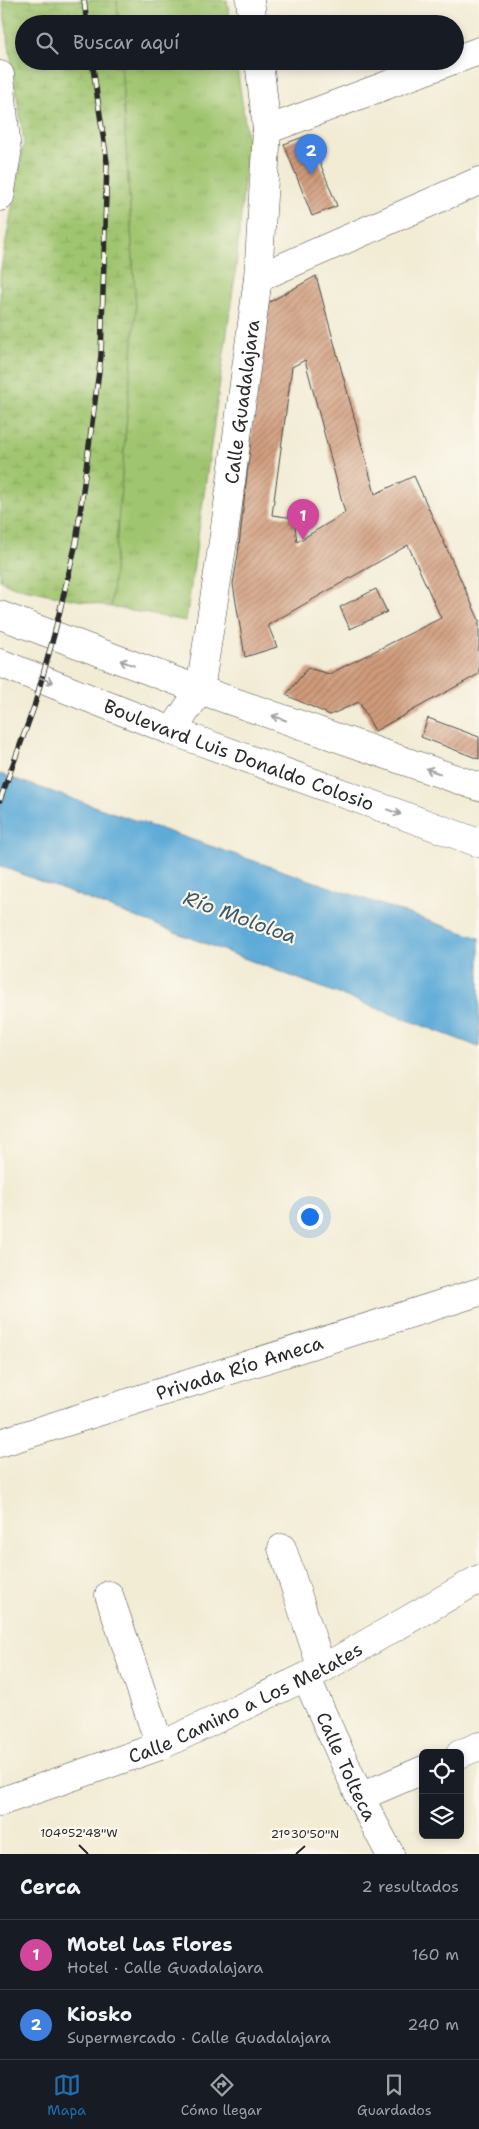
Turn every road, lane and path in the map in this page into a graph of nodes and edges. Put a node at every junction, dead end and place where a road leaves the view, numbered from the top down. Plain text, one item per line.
1 (250, 0) edge
2 (252, 15) edge
3 (479, 50) edge
4 (464, 56) edge
5 (260, 70) edge
6 (427, 70) edge
7 (0, 75) edge
8 (267, 130) junction
9 (479, 181) edge
10 (0, 197) edge
11 (258, 278) junction
12 (0, 615) edge
13 (0, 663) edge
14 (200, 690) junction
15 (172, 731) junction
16 (479, 787) edge
17 (479, 843) edge
18 (479, 1292) edge
19 (0, 1444) edge
20 (282, 1548) dead end
21 (479, 1579) edge
22 (109, 1594) dead end
23 (314, 1673) junction
24 (160, 1746) junction
25 (479, 1746) edge
26 (464, 1752) edge
27 (419, 1772) edge
28 (360, 1797) junction
29 (0, 1802) edge
30 (390, 1854) edge

1 - 2 street
3 - 4 street
5 - 8 street, Calle Guadalajara
6 - 8 street
7 - 10 street
8 - 11 street, Calle Guadalajara
9 - 11 street
11 - 14 street, Calle Guadalajara
14 -> 12 street
13 -> 15 street, Boulevard Luis Donaldo Colosio
14 - 15 street, Calle Guadalajara
16 -> 14 street
15 -> 17 street, Boulevard Luis Donaldo Colosio
18 - 19 street, Privada Río Ameca
20 - 23 street, Calle Tolteca
21 - 23 street, Calle Camino a Los Metates
22 - 24 street
23 - 24 street, Calle Camino a Los Metates
23 - 28 street, Calle Tolteca
24 - 29 street, Calle Camino a Los Metates
25 - 26 street
27 - 28 street
28 - 30 street, Calle Tolteca

